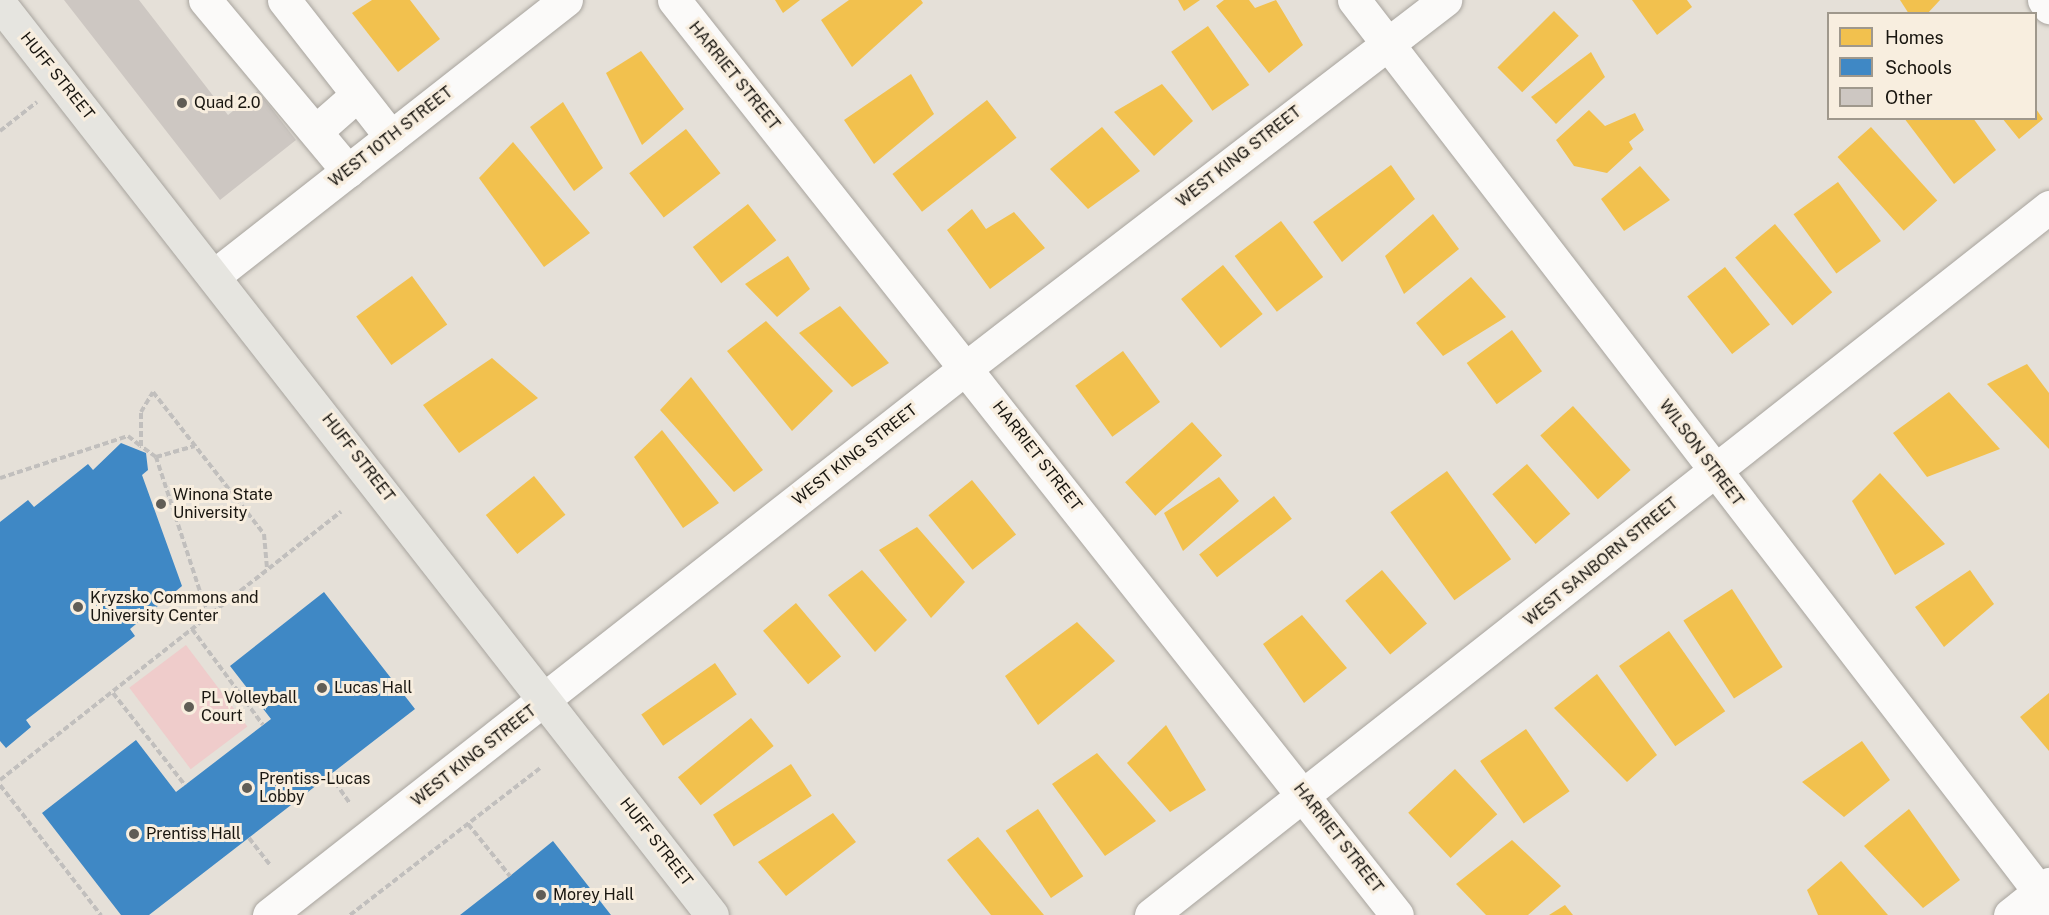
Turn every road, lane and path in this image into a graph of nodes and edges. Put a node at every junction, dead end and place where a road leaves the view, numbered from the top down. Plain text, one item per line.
1 (206, 0) edge
2 (566, 0) edge
3 (674, 0) edge
4 (1354, 0) edge
5 (1445, 0) edge
6 (2044, 0) edge
7 (287, 1) edge
8 (0, 4) edge
9 (2049, 7) edge
10 (1388, 42) junction
11 (62, 82) junction
12 (357, 95) junction
13 (0, 131) edge
14 (316, 131) junction
15 (391, 137) junction
16 (348, 171) junction
17 (2049, 207) edge
18 (215, 274) junction
19 (967, 366) junction
20 (141, 446) junction
21 (194, 446) junction
22 (156, 457) junction
23 (1715, 471) junction
24 (0, 478) edge
25 (341, 512) dead end
26 (267, 570) junction
27 (208, 616) junction
28 (192, 629) junction
29 (113, 693) junction
30 (546, 701) junction
31 (263, 725) dead end
32 (540, 768) dead end
33 (330, 775) dead end
34 (0, 782) edge
35 (185, 785) dead end
36 (1306, 797) junction
37 (350, 804) dead end
38 (468, 824) junction
39 (249, 838) dead end
40 (270, 865) dead end
41 (510, 876) dead end
42 (2046, 893) edge
43 (101, 915) edge
44 (269, 915) edge
45 (350, 915) edge
46 (712, 915) edge
47 (1151, 915) edge
48 (1397, 915) edge
49 (2010, 915) edge

1 - 14 street
2 - 15 street, WEST 10TH STREET
3 - 19 street, HARRIET STREET
4 - 10 street, WILSON STREET
5 - 10 street, WEST KING STREET
6 - 9 street
7 - 12 street
8 - 11 main road, HUFF STREET
10 - 19 street, WEST KING STREET
10 - 23 street, WILSON STREET
11 - 13 path
11 - 18 main road, HUFF STREET
12 - 14 street
12 - 15 street
14 - 16 street
15 - 16 street, WEST 10TH STREET
16 - 18 street, WEST 10TH STREET
17 - 23 street, WEST SANBORN STREET
18 - 30 main road, HUFF STREET
19 - 30 street, WEST KING STREET
19 - 36 street, HARRIET STREET
20 - 21 path
20 - 22 path
20 - 24 path
21 - 22 path
21 - 26 path
22 - 27 path
23 - 36 street, WEST SANBORN STREET
23 - 42 street, WILSON STREET
25 - 26 path
26 - 27 path
27 - 28 path
28 - 29 path
28 - 31 path
29 - 34 path
29 - 35 path
30 - 44 street, WEST KING STREET
30 - 46 main road, HUFF STREET
32 - 38 path
33 - 37 path
34 - 43 path
36 - 47 street, WEST SANBORN STREET
36 - 48 street, HARRIET STREET
38 - 41 path
38 - 45 path
39 - 40 path
42 - 49 street

